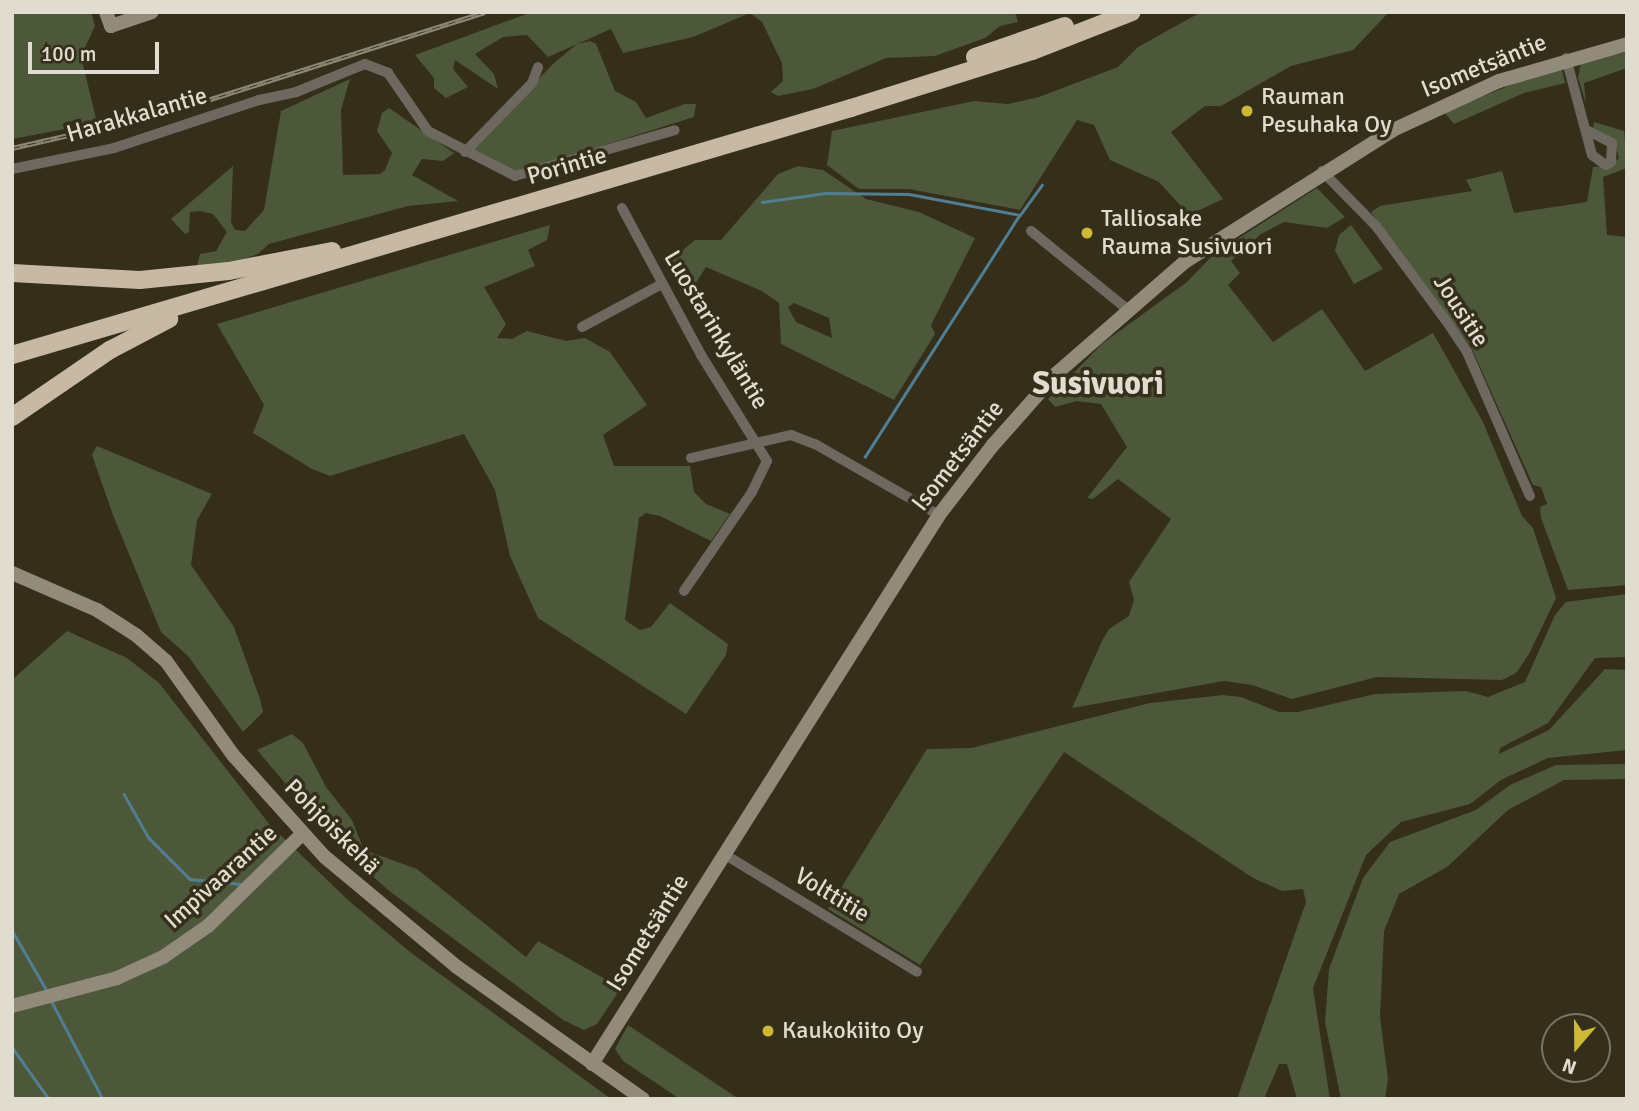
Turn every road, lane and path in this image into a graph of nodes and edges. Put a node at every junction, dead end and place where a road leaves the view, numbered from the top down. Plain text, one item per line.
1 (106, 12) edge
2 (152, 12) edge
3 (1101, 12) edge
4 (1132, 12) edge
5 (1627, 44) edge
6 (1566, 58) junction
7 (538, 67) dead end
8 (675, 130) dead end
9 (1587, 130) dead end
10 (465, 152) junction
11 (12, 169) edge
12 (1322, 172) junction
13 (622, 208) dead end
14 (1031, 231) dead end
15 (342, 249) junction
16 (12, 273) edge
17 (264, 282) junction
18 (662, 284) junction
19 (1127, 309) junction
20 (582, 327) dead end
21 (12, 345) edge
22 (12, 355) edge
23 (12, 417) edge
24 (761, 445) junction
25 (691, 458) dead end
26 (1530, 496) dead end
27 (939, 515) junction
28 (12, 573) edge
29 (684, 591) dead end
30 (302, 834) junction
31 (724, 854) junction
32 (917, 972) dead end
33 (12, 1006) edge
34 (592, 1064) junction
35 (643, 1099) edge

1 - 2 main road
3 - 15 highway, Porintie
4 - 17 highway, Porintie
5 - 6 main road, Isometsäntie
6 - 9 street
6 - 12 main road, Isometsäntie
7 - 10 street
8 - 10 street, Harakkalantie
10 - 11 street, Harakkalantie
12 - 19 main road, Isometsäntie
12 - 26 street, Jousitie
13 - 18 street, Luostarinkyläntie
14 - 19 street
15 - 16 highway
15 - 21 highway, Porintie
17 - 22 highway, Porintie
17 - 23 highway
18 - 20 street
18 - 24 street, Luostarinkyläntie
19 - 27 main road, Isometsäntie
24 - 25 street
24 - 27 street, Luostarinkyläntie
24 - 29 street
27 - 31 main road, Isometsäntie
28 - 30 main road, Pohjoiskehä
30 - 33 main road, Impivaarantie
30 - 34 main road, Pohjoiskehä
31 - 32 street, Volttitie
31 - 34 main road, Isometsäntie
34 - 35 main road, Pohjoiskehä

